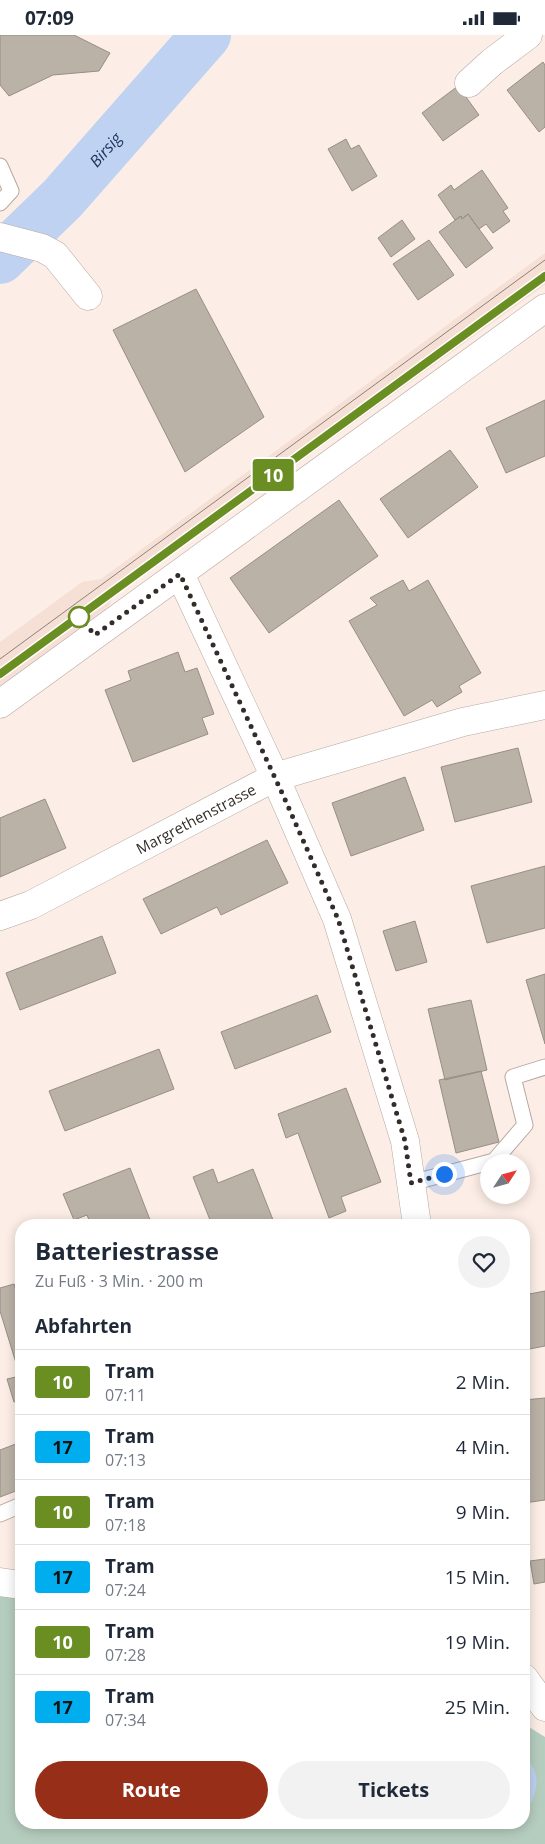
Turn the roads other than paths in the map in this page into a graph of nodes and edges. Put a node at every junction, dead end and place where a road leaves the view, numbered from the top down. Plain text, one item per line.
1 (528, 35) edge
2 (469, 83) dead end
3 (0, 166) edge
4 (0, 203) edge
5 (0, 237) edge
6 (88, 296) dead end
7 (545, 308) edge
8 (180, 574) junction
9 (0, 704) edge
10 (545, 705) edge
11 (275, 777) junction
12 (0, 916) edge
13 (545, 1067) edge
14 (411, 1183) junction
15 (416, 1219) edge
16 (15, 1508) edge
17 (0, 1514) edge
18 (0, 1582) edge
19 (15, 1584) edge
20 (530, 1686) edge
21 (545, 1707) edge

1 - 2 street
3 - 4 lane
5 - 6 street
7 - 8 street
8 - 9 street
8 - 11 street
10 - 11 street, Margrethenstrasse
11 - 12 street, Margrethenstrasse
11 - 14 street
13 - 14 lane
14 - 15 street
16 - 17 lane
18 - 19 street
20 - 21 street

